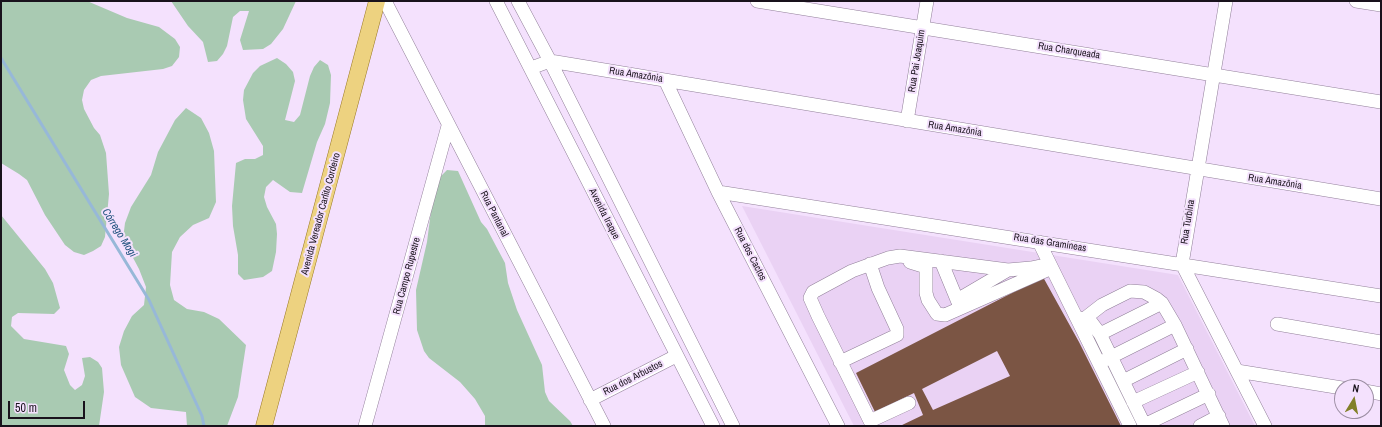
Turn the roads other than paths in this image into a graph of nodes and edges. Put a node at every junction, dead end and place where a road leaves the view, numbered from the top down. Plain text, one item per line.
1 (377, 1) edge
2 (385, 1) edge
3 (496, 1) edge
4 (518, 1) edge
5 (757, 1) edge
6 (927, 1) edge
7 (1226, 1) edge
8 (1356, 1) edge
9 (1381, 5) edge
10 (923, 28) junction
11 (550, 61) junction
12 (531, 68) junction
13 (1213, 75) junction
14 (665, 80) junction
15 (1381, 102) edge
16 (907, 121) junction
17 (448, 126) junction
18 (1197, 169) junction
19 (718, 192) junction
20 (1381, 199) edge
21 (1039, 242) junction
22 (941, 261) junction
23 (1182, 264) junction
24 (970, 266) junction
25 (1051, 266) junction
26 (871, 267) junction
27 (1008, 270) junction
28 (978, 288) junction
29 (1381, 296) edge
30 (1162, 303) junction
31 (959, 305) junction
32 (1080, 318) junction
33 (1277, 324) dead end
34 (1175, 325) junction
35 (1100, 334) junction
36 (1381, 342) edge
37 (1186, 350) junction
38 (676, 356) junction
39 (1105, 360) junction
40 (840, 362) junction
41 (1237, 371) junction
42 (1198, 372) junction
43 (1123, 381) junction
44 (1334, 387) edge
45 (1209, 394) junction
46 (590, 400) junction
47 (1128, 402) junction
48 (909, 403) dead end
49 (1221, 421) edge
50 (872, 423) edge
51 (1145, 425) edge
52 (264, 426) edge
53 (365, 426) edge
54 (604, 426) edge
55 (713, 426) edge
56 (733, 426) edge
57 (838, 426) edge
58 (1130, 426) edge
59 (1200, 426) edge
60 (1265, 426) edge

1 - 52 main road, Avenida Vereador Carlito Cordeiro
2 - 17 street, Rua Pantanal
3 - 12 street, Avenida Iraque
4 - 11 street, Avenida Iraque
5 - 10 street, Rua Charqueada
6 - 10 street, Rua Pai Joaquim
7 - 13 street, Rua Turbina
8 - 9 street
10 - 13 street, Rua Charqueada
10 - 16 street, Rua Pai Joaquim
11 - 12 street, Rua Amazônia
11 - 14 street, Rua Amazônia
11 - 56 street, Avenida Iraque
12 - 38 street, Avenida Iraque
13 - 15 street, Rua Charqueada
13 - 18 street, Rua Turbina
14 - 16 street, Rua Amazônia
14 - 19 street, Rua dos Cactos
16 - 18 street, Rua Amazônia
17 - 46 street, Rua Pantanal
17 - 53 street, Rua Campo Rupestre
18 - 20 street, Rua Amazônia
18 - 23 street, Rua Turbina
19 - 21 street, Rua das Gramíneas
19 - 57 street, Rua dos Cactos
21 - 23 street, Rua das Gramíneas
21 - 25 street
22 - 24 street
22 - 26 street
22 - 31 street
23 - 29 street, Rua das Gramíneas
23 - 41 street
24 - 27 street
24 - 28 street
25 - 27 street
25 - 31 street
25 - 32 street
26 - 31 street
26 - 40 street
26 - 40 street
27 - 28 street
28 - 31 street
30 - 32 street
30 - 34 street
30 - 35 street
32 - 35 street
32 - 39 street
33 - 36 street
34 - 37 street
34 - 39 street
35 - 39 street
37 - 42 street
37 - 43 street
38 - 46 street, Rua dos Arbustos
38 - 55 street, Avenida Iraque
39 - 43 street
39 - 47 street
40 - 50 street
41 - 44 street
41 - 60 street
42 - 45 street
42 - 47 street
43 - 47 street
45 - 49 street
45 - 51 street
46 - 54 street, Rua Pantanal
47 - 51 street
47 - 58 street
48 - 50 street
49 - 59 street

